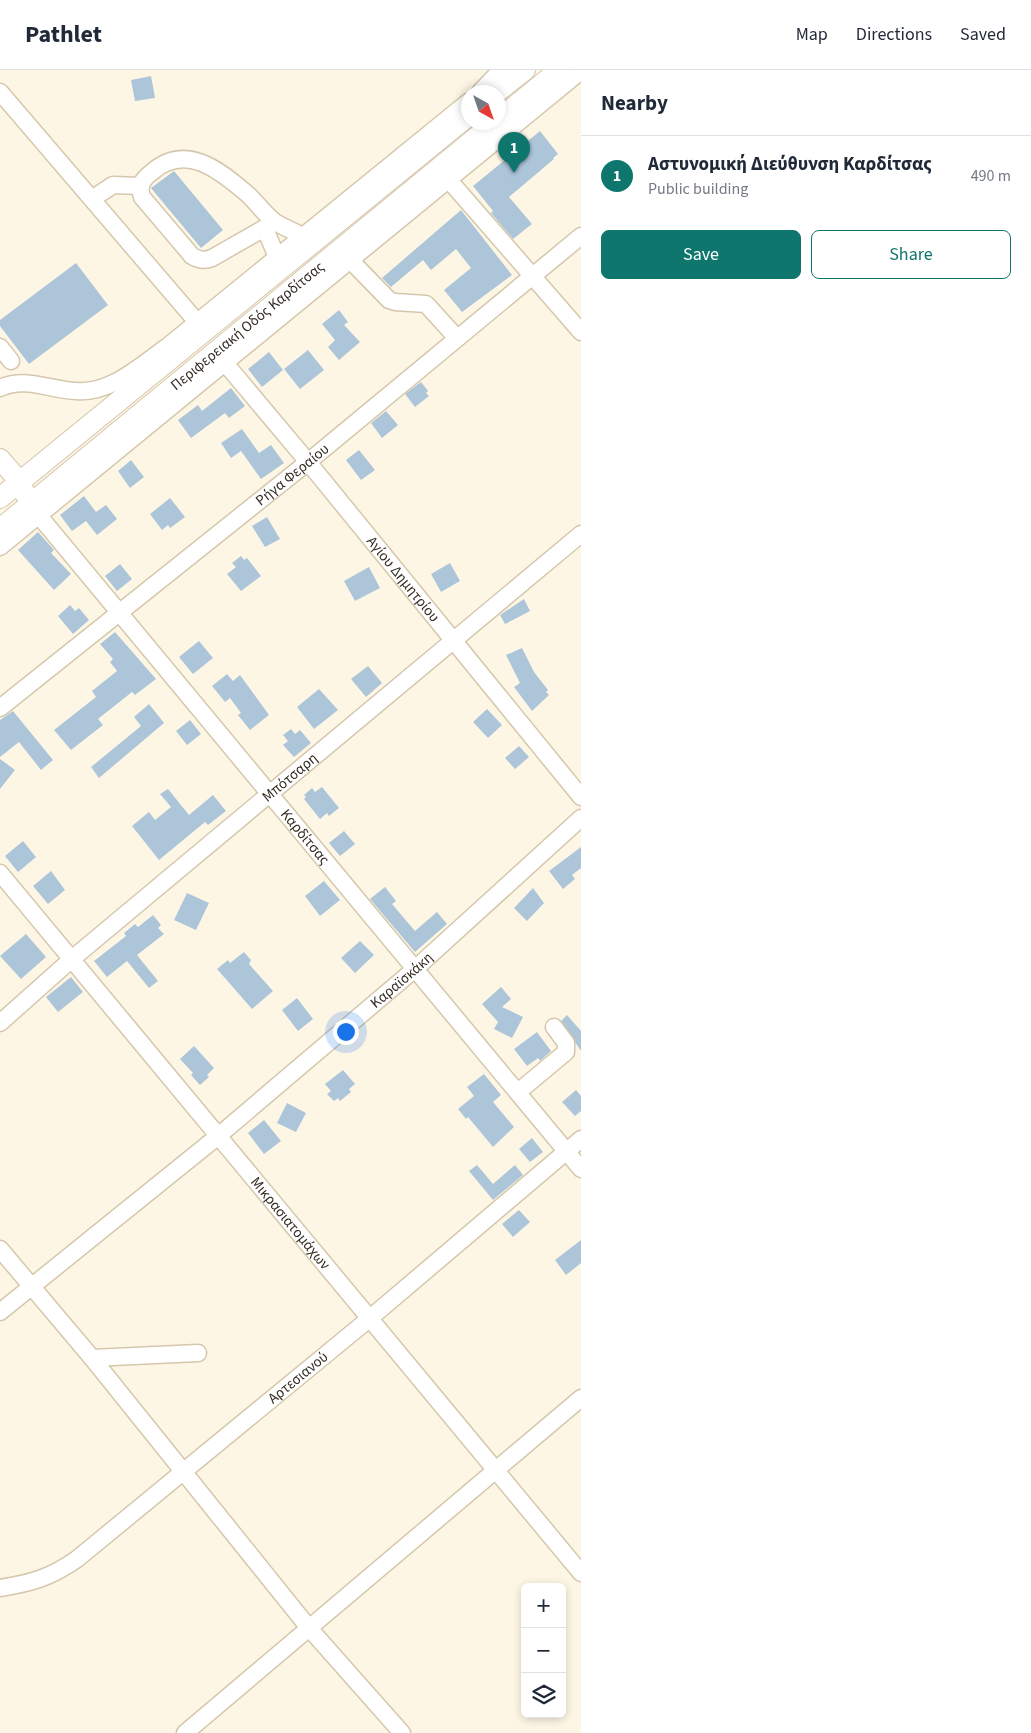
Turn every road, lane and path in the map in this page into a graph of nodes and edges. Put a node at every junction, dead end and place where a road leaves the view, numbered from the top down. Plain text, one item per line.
1 (501, 70) edge
2 (525, 70) edge
3 (559, 70) edge
4 (581, 71) edge
5 (487, 85) edge
6 (506, 85) edge
7 (0, 92) edge
8 (461, 108) edge
9 (506, 113) edge
10 (461, 122) edge
11 (485, 130) edge
12 (448, 179) junction
13 (141, 186) junction
14 (92, 199) junction
15 (270, 225) junction
16 (302, 236) junction
17 (581, 236) edge
18 (277, 257) junction
19 (351, 261) junction
20 (533, 276) junction
21 (197, 322) junction
22 (581, 332) edge
23 (456, 338) junction
24 (0, 347) edge
25 (11, 361) dead end
26 (224, 363) junction
27 (0, 388) edge
28 (0, 459) edge
29 (308, 462) junction
30 (8, 486) edge
31 (34, 510) junction
32 (0, 529) edge
33 (581, 534) edge
34 (0, 547) edge
35 (120, 611) junction
36 (454, 640) junction
37 (0, 708) edge
38 (271, 794) junction
39 (581, 796) edge
40 (581, 818) edge
41 (0, 873) edge
42 (73, 958) junction
43 (416, 968) junction
44 (0, 1023) edge
45 (554, 1027) dead end
46 (518, 1092) junction
47 (217, 1137) junction
48 (581, 1139) edge
49 (566, 1152) junction
50 (581, 1169) edge
51 (0, 1249) edge
52 (31, 1286) junction
53 (0, 1312) edge
54 (370, 1319) junction
55 (198, 1353) dead end
56 (92, 1358) junction
57 (581, 1398) edge
58 (497, 1470) junction
59 (183, 1472) junction
60 (581, 1573) edge
61 (0, 1588) edge
62 (309, 1628) junction
63 (185, 1733) edge
64 (402, 1733) edge

1 - 5 street
2 - 6 main road
3 - 9 main road
4 - 12 street
7 - 14 street
8 - 16 street
10 - 30 main road, Περιφερειακή Οδός Καρδίτσας
11 - 31 main road, Περιφερειακή Οδός Καρδίτσας
12 - 19 street
12 - 20 street
13 - 14 street
13 - 15 street
13 - 15 street
14 - 21 street
15 - 16 street
15 - 18 street
16 - 18 street
17 - 20 street, Ρήγα Φεραίου
18 - 21 street
19 - 23 street
19 - 26 street
20 - 22 street
20 - 23 street, Ρήγα Φεραίου
21 - 27 street
23 - 29 street, Ρήγα Φεραίου
24 - 25 street
26 - 29 street, Αγίου Δημητρίου
26 - 31 street
28 - 30 main road
29 - 35 street, Ρήγα Φεραίου
29 - 36 street, Αγίου Δημητρίου
30 - 31 main road
31 - 32 main road, Περιφερειακή Οδός Καρδίτσας
31 - 34 street
31 - 35 street, Καρδίτσας
33 - 36 street, Μπότσαρη
35 - 37 street, Ρήγα Φεραίου
35 - 38 street, Καρδίτσας
36 - 38 street, Μπότσαρη
36 - 39 street, Αγίου Δημητρίου
38 - 42 street, Μπότσαρη
38 - 43 street, Καρδίτσας
40 - 43 street, Καραϊσκάκη
41 - 42 street, Μικρασιατομάχων
42 - 44 street, Μπότσαρη
42 - 47 street, Μικρασιατομάχων
43 - 46 street, Καρδίτσας
43 - 47 street, Καραϊσκάκη
45 - 46 street
46 - 49 street, Καρδίτσας
47 - 52 street, Καραϊσκάκη
47 - 54 street, Μικρασιατομάχων
48 - 49 street, Αρτεσιανού
49 - 50 street, Καρδίτσας
49 - 54 street, Αρτεσιανού
51 - 52 street
52 - 53 street, Καραϊσκάκη
52 - 56 street
54 - 58 street, Μικρασιατομάχων
54 - 59 street, Αρτεσιανού
55 - 56 street
56 - 59 street
57 - 58 street
58 - 60 street, Μικρασιατομάχων
58 - 62 street
59 - 61 street, Αρτεσιανού
59 - 62 street
62 - 63 street
62 - 64 street

